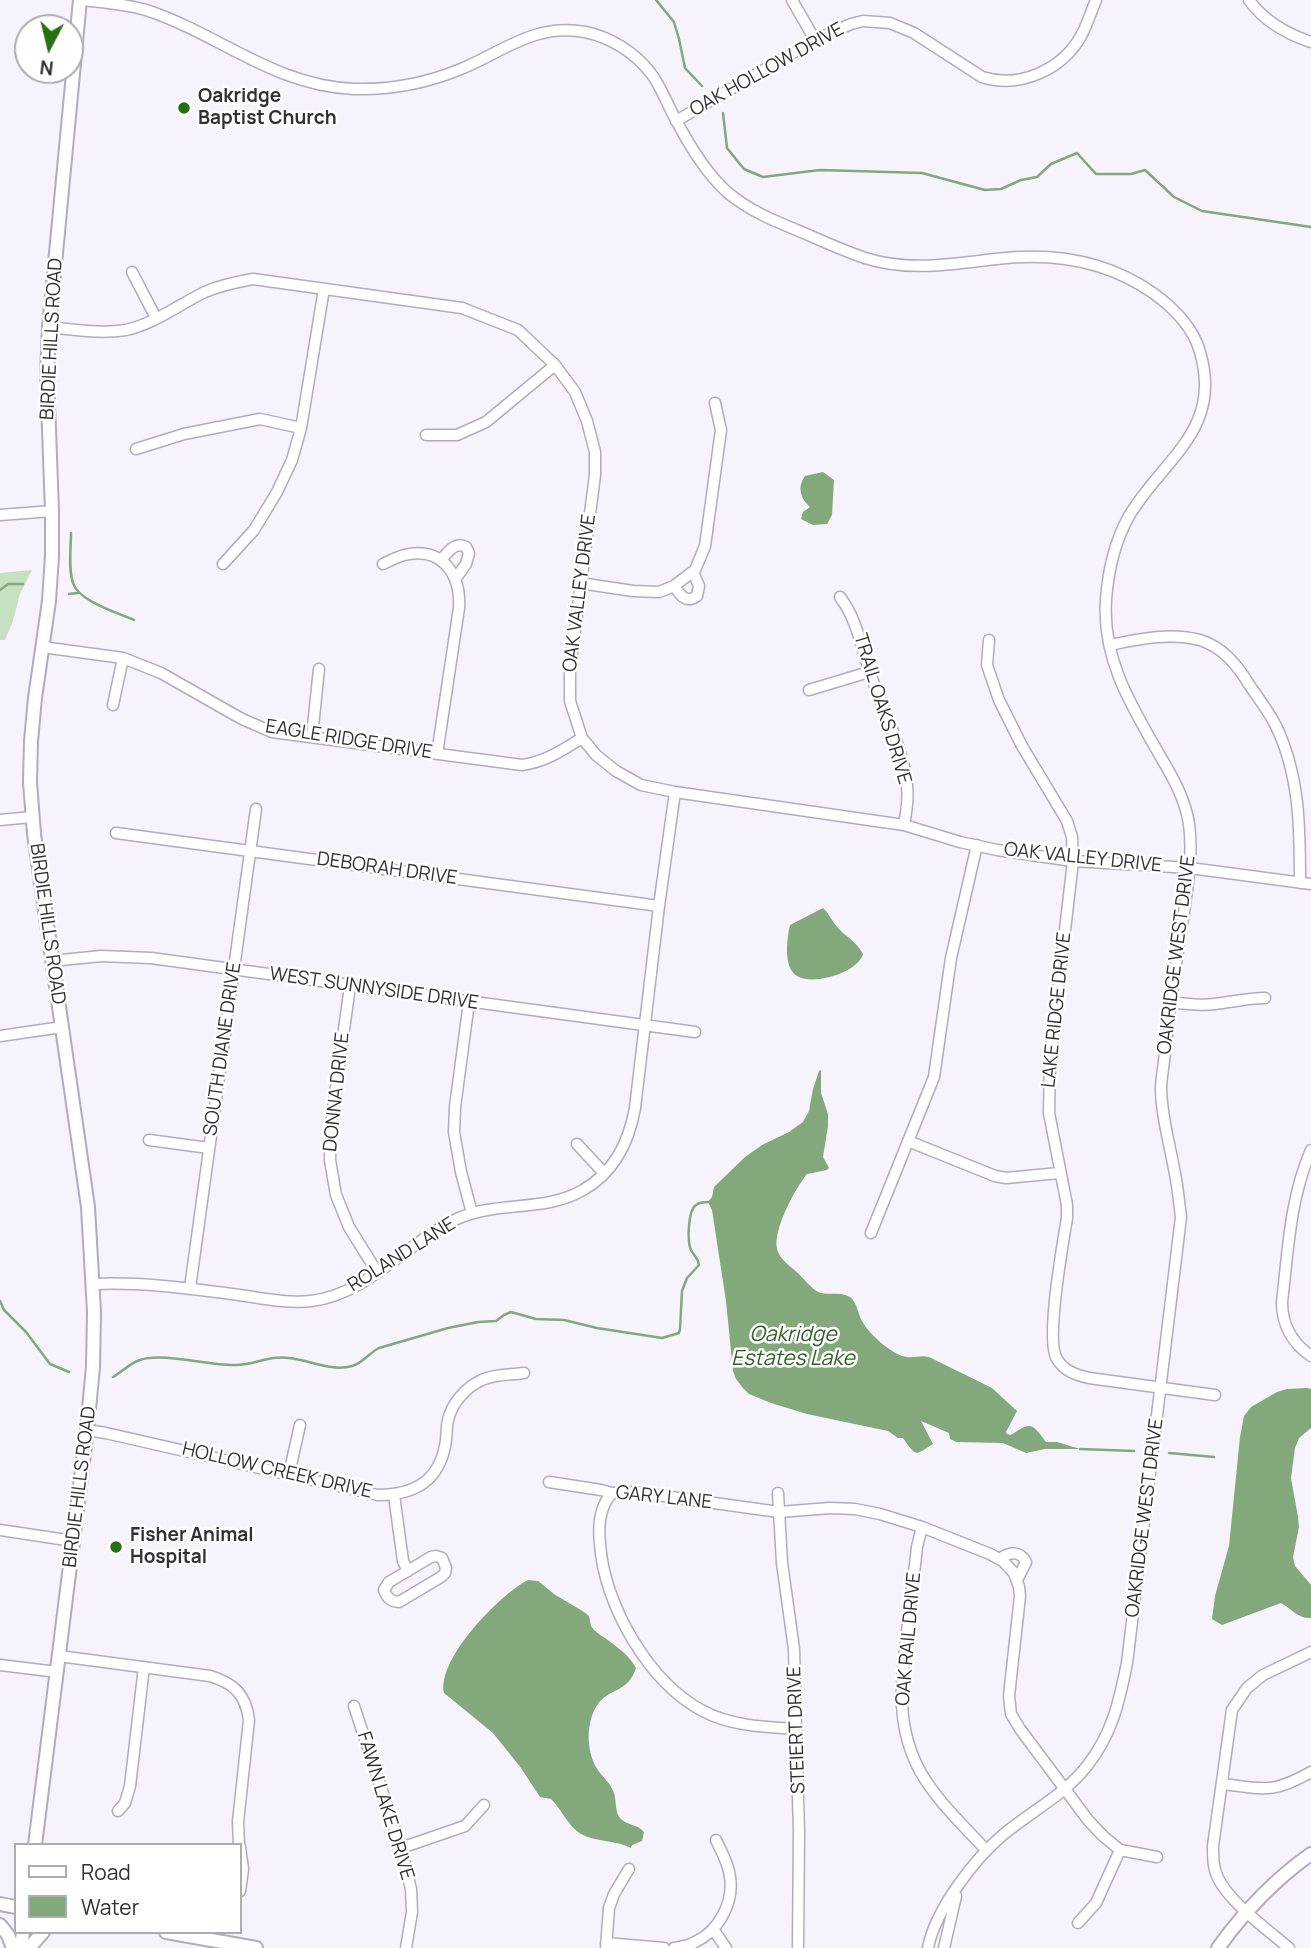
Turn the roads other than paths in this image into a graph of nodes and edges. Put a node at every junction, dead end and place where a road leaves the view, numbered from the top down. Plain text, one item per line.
1 (82, 0) edge
2 (792, 0) edge
3 (1096, 0) edge
4 (1249, 0) edge
5 (815, 40) junction
6 (1311, 42) edge
7 (676, 121) junction
8 (132, 272) dead end
9 (324, 289) junction
10 (156, 318) junction
11 (49, 327) junction
12 (555, 365) junction
13 (715, 403) dead end
14 (301, 428) junction
15 (426, 435) dead end
16 (136, 449) dead end
17 (52, 511) junction
18 (0, 515) edge
19 (441, 560) junction
20 (223, 564) dead end
21 (383, 564) dead end
22 (693, 572) junction
23 (456, 578) junction
24 (580, 583) junction
25 (674, 586) junction
26 (840, 597) dead end
27 (989, 640) dead end
28 (1110, 645) junction
29 (42, 647) junction
30 (123, 658) junction
31 (319, 669) dead end
32 (869, 672) junction
33 (809, 690) dead end
34 (113, 705) dead end
35 (312, 736) junction
36 (582, 738) junction
37 (437, 754) junction
38 (674, 792) junction
39 (256, 809) dead end
40 (32, 817) junction
41 (0, 820) edge
42 (904, 825) junction
43 (116, 832) dead end
44 (976, 845) junction
45 (250, 851) junction
46 (1073, 861) junction
47 (1190, 868) junction
48 (1306, 883) edge
49 (659, 906) junction
50 (52, 961) junction
51 (234, 970) junction
52 (350, 986) junction
53 (1265, 998) dead end
54 (469, 1002) junction
55 (1171, 1002) junction
56 (645, 1026) junction
57 (62, 1027) junction
58 (695, 1032) dead end
59 (0, 1036) edge
60 (149, 1140) dead end
61 (908, 1141) junction
62 (577, 1144) dead end
63 (209, 1148) junction
64 (1311, 1150) edge
65 (604, 1173) junction
66 (1059, 1173) junction
67 (472, 1213) junction
68 (871, 1233) dead end
69 (377, 1272) junction
70 (93, 1284) junction
71 (190, 1288) junction
72 (1311, 1356) edge
73 (524, 1373) dead end
74 (1160, 1387) junction
75 (1215, 1395) dead end
76 (300, 1425) dead end
77 (87, 1430) junction
78 (289, 1474) junction
79 (549, 1482) dead end
80 (612, 1493) junction
81 (778, 1493) dead end
82 (394, 1495) junction
83 (779, 1512) junction
84 (922, 1527) junction
85 (0, 1530) edge
86 (74, 1541) junction
87 (1000, 1559) junction
88 (408, 1570) junction
89 (1017, 1580) junction
90 (1311, 1652) edge
91 (59, 1656) junction
92 (0, 1665) edge
93 (144, 1667) junction
94 (57, 1672) junction
95 (354, 1706) dead end
96 (797, 1729) junction
97 (1311, 1772) edge
98 (1222, 1784) junction
99 (1066, 1789) junction
100 (484, 1805) dead end
101 (118, 1811) dead end
102 (716, 1840) dead end
103 (35, 1843) edge
104 (240, 1843) edge
105 (401, 1848) junction
106 (986, 1850) junction
107 (1120, 1850) junction
108 (1311, 1854) edge
109 (1157, 1857) dead end
110 (629, 1869) dead end
111 (958, 1888) junction
112 (1246, 1912) junction
113 (1078, 1923) dead end
114 (0, 1924) edge
115 (713, 1929) junction
116 (41, 1934) edge
117 (177, 1934) edge
118 (606, 1945) edge
119 (694, 1946) edge
120 (13, 1948) edge
121 (29, 1948) edge
122 (256, 1948) edge
123 (406, 1948) edge
124 (664, 1948) edge
125 (674, 1948) edge
126 (726, 1948) edge
127 (798, 1948) edge
128 (928, 1948) edge
129 (944, 1948) edge
130 (1218, 1948) edge
131 (1289, 1948) edge

1 - 7 street, OAKRIDGE WEST DRIVE
1 - 11 main road, BIRDIE HILLS ROAD
2 - 5 street
3 - 5 street, OAK HOLLOW DRIVE
4 - 6 street
5 - 7 street, OAK HOLLOW DRIVE
7 - 28 street, OAKRIDGE WEST DRIVE
8 - 10 street
9 - 10 street, OAK VALLEY DRIVE
9 - 12 street, OAK VALLEY DRIVE
9 - 14 street
10 - 11 street, OAK VALLEY DRIVE
11 - 17 main road, BIRDIE HILLS ROAD
12 - 15 street
12 - 24 street, OAK VALLEY DRIVE
13 - 22 street
14 - 16 street
14 - 20 street
17 - 18 street
17 - 29 main road, BIRDIE HILLS ROAD
19 - 21 street
19 - 23 street
19 - 23 street
22 - 25 street
22 - 25 street
23 - 37 street
24 - 25 street
24 - 36 street, OAK VALLEY DRIVE
26 - 32 street, TRAIL OAKS DRIVE
27 - 46 street, LAKE RIDGE DRIVE
28 - 47 street, OAKRIDGE WEST DRIVE
28 - 48 street
29 - 30 street, EAGLE RIDGE DRIVE
29 - 40 main road, BIRDIE HILLS ROAD
30 - 34 street
30 - 35 street, EAGLE RIDGE DRIVE
31 - 35 street
32 - 33 street
32 - 42 street, TRAIL OAKS DRIVE
35 - 37 street, EAGLE RIDGE DRIVE
36 - 37 street, EAGLE RIDGE DRIVE
36 - 38 street, OAK VALLEY DRIVE
38 - 42 street, OAK VALLEY DRIVE
38 - 49 street, ROLAND LANE
39 - 45 street, SOUTH DIANE DRIVE
40 - 41 street
40 - 50 main road, BIRDIE HILLS ROAD
42 - 44 street, OAK VALLEY DRIVE
43 - 45 street, DEBORAH DRIVE
44 - 46 street, OAK VALLEY DRIVE
44 - 61 street
45 - 49 street, DEBORAH DRIVE
45 - 51 street, SOUTH DIANE DRIVE
46 - 47 street, OAK VALLEY DRIVE
46 - 66 street, LAKE RIDGE DRIVE
47 - 48 street, OAK VALLEY DRIVE
47 - 55 street, OAKRIDGE WEST DRIVE
49 - 56 street, ROLAND LANE
50 - 51 street, WEST SUNNYSIDE DRIVE
50 - 57 main road, BIRDIE HILLS ROAD
51 - 52 street, WEST SUNNYSIDE DRIVE
51 - 63 street, SOUTH DIANE DRIVE
52 - 54 street, WEST SUNNYSIDE DRIVE
52 - 69 street, DONNA DRIVE
53 - 55 street
54 - 56 street, WEST SUNNYSIDE DRIVE
54 - 67 street
55 - 74 street, OAKRIDGE WEST DRIVE
56 - 58 street, WEST SUNNYSIDE DRIVE
56 - 65 street, ROLAND LANE
57 - 59 street
57 - 70 main road, BIRDIE HILLS ROAD
60 - 63 street
61 - 66 street
61 - 68 street
62 - 65 street
63 - 71 street, SOUTH DIANE DRIVE
64 - 72 street
65 - 67 street, ROLAND LANE
66 - 74 street, LAKE RIDGE DRIVE
67 - 69 street, ROLAND LANE
69 - 71 street, ROLAND LANE
70 - 71 street, ROLAND LANE
70 - 77 main road, BIRDIE HILLS ROAD
73 - 82 street, HOLLOW CREEK DRIVE
74 - 75 street, LAKE RIDGE DRIVE
74 - 99 street, OAKRIDGE WEST DRIVE
76 - 78 street
77 - 78 street, HOLLOW CREEK DRIVE
77 - 86 main road, BIRDIE HILLS ROAD
78 - 82 street, HOLLOW CREEK DRIVE
79 - 80 street, GARY LANE
80 - 83 street, GARY LANE
80 - 96 street
81 - 83 street, STEIERT DRIVE
82 - 88 street
83 - 84 street, GARY LANE
83 - 96 street, STEIERT DRIVE
84 - 87 street, GARY LANE
84 - 106 street, OAK RAIL DRIVE
85 - 86 street
86 - 91 main road, BIRDIE HILLS ROAD
87 - 89 street
87 - 89 street, GARY LANE
88 - 88 street
89 - 99 street
90 - 98 street
91 - 93 street
91 - 94 main road, BIRDIE HILLS ROAD
92 - 94 street
93 - 101 street
93 - 104 street
94 - 103 main road, BIRDIE HILLS ROAD
95 - 105 street, FAWN LAKE DRIVE
96 - 127 street, STEIERT DRIVE
97 - 98 street
98 - 112 street
99 - 106 street, OAKRIDGE WEST DRIVE
99 - 107 street
100 - 105 street
102 - 115 street
105 - 123 street, FAWN LAKE DRIVE
106 - 111 street, OAKRIDGE WEST DRIVE
107 - 109 street
107 - 113 street
108 - 112 main road
110 - 118 street
111 - 128 street, OAKRIDGE WEST DRIVE
111 - 129 street, OAKRIDGE WEST DRIVE
112 - 130 main road
112 - 131 street
114 - 120 main road
115 - 119 street
115 - 126 street
116 - 121 main road
117 - 122 main road
118 - 124 street
119 - 125 street

